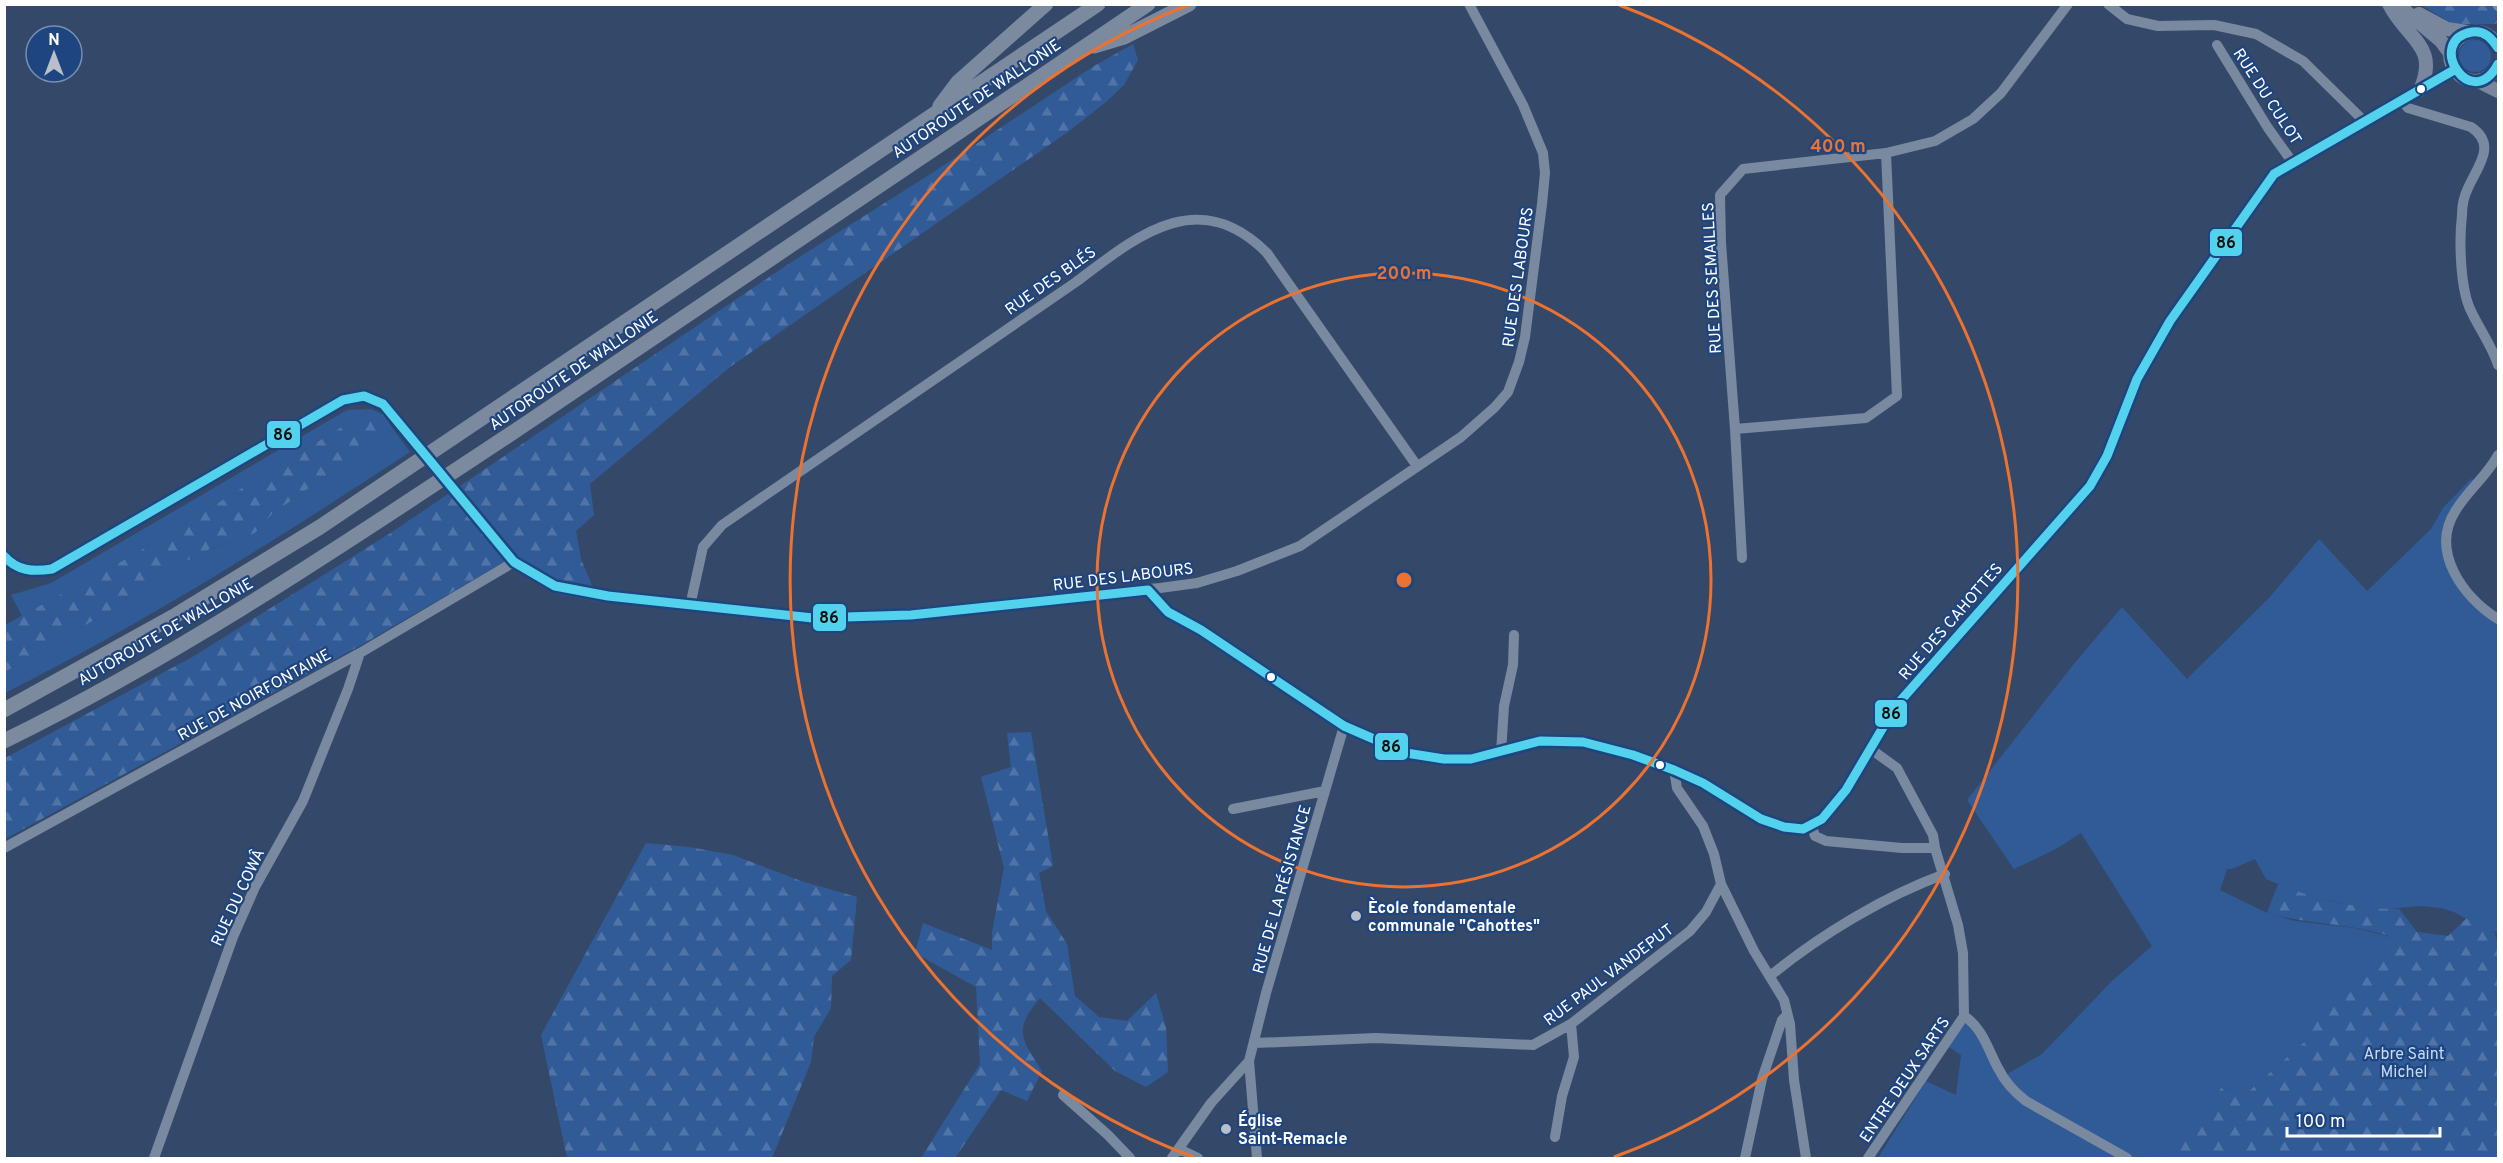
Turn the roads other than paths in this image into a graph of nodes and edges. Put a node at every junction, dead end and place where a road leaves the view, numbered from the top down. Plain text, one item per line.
1 (1046, 4) edge
2 (1098, 4) edge
3 (1148, 4) edge
4 (1189, 4) edge
5 (1469, 4) edge
6 (2068, 4) edge
7 (2108, 4) edge
8 (2389, 4) edge
9 (2397, 4) edge
10 (2402, 4) edge
11 (2467, 32) junction
12 (2498, 44) edge
13 (2217, 45) dead end
14 (1079, 51) junction
15 (2450, 53) junction
16 (2499, 64) edge
17 (2454, 70) junction
18 (2478, 81) junction
19 (2420, 90) junction
20 (2499, 91) edge
21 (2401, 100) junction
22 (931, 117) junction
23 (2364, 121) junction
24 (1886, 153) junction
25 (2293, 163) junction
26 (2499, 365) edge
27 (1735, 429) junction
28 (2499, 455) edge
29 (1417, 466) junction
30 (4, 555) edge
31 (1742, 558) dead end
32 (514, 562) junction
33 (1148, 590) junction
34 (690, 606) junction
35 (2499, 619) edge
36 (1512, 636) dead end
37 (360, 653) junction
38 (4, 710) edge
39 (1344, 726) junction
40 (4, 741) edge
41 (1872, 750) junction
42 (1501, 753) junction
43 (1674, 770) junction
44 (1324, 791) junction
45 (1233, 809) dead end
46 (1811, 825) junction
47 (4, 848) edge
48 (1935, 848) junction
49 (1945, 874) junction
50 (1720, 884) junction
51 (1770, 976) junction
52 (1787, 1015) junction
53 (1964, 1016) junction
54 (1571, 1024) junction
55 (1255, 1043) junction
56 (1249, 1061) junction
57 (1063, 1095) dead end
58 (1555, 1137) dead end
59 (1175, 1154) edge
60 (154, 1158) edge
61 (1130, 1158) edge
62 (1198, 1158) edge
63 (1257, 1158) edge
64 (1745, 1158) edge
65 (1806, 1158) edge
66 (1868, 1158) edge
67 (2127, 1158) edge

1 - 22 highway
2 - 22 highway, AUTOROUTE DE WALLONIE
3 - 14 highway, AUTOROUTE DE WALLONIE
4 - 14 highway
5 - 29 street, RUE DES LABOURS
6 - 24 street, RUE DES SEMAILLES
7 - 23 street
8 - 19 main road
9 - 15 main road
10 - 11 main road
11 - 12 main road
11 - 15 main road
13 - 25 street, RUE DU CULOT
14 - 40 highway, AUTOROUTE DE WALLONIE
15 - 17 main road
16 - 18 main road
17 - 18 main road
17 - 19 street, RUE DES CAHOTTES
18 - 20 main road
19 - 21 street, RUE DES CAHOTTES
21 - 23 street, RUE DES CAHOTTES
21 - 26 street
22 - 38 highway, AUTOROUTE DE WALLONIE
23 - 25 street, RUE DES CAHOTTES
24 - 27 street
24 - 27 street, RUE DES SEMAILLES
25 - 41 street, RUE DES CAHOTTES
27 - 31 street, RUE DES SEMAILLES
28 - 35 street
29 - 33 street, RUE DES LABOURS
29 - 34 street, RUE DES BLÉS
30 - 32 street, RUE DES LABOURS, bridge
32 - 34 street, RUE DES LABOURS
32 - 37 street, RUE DE NOIRFONTAINE
33 - 34 street, RUE DES LABOURS
33 - 39 street
36 - 42 street
37 - 47 street, RUE DE NOIRFONTAINE
37 - 60 street, RUE DU COWÂ
39 - 42 street
39 - 44 street, RUE DE LA RÉSISTANCE
41 - 46 street, RUE DES CAHOTTES
41 - 48 street
42 - 43 street
43 - 46 street
43 - 50 street
44 - 45 street
44 - 55 street, RUE DE LA RÉSISTANCE
46 - 48 street
48 - 49 street
49 - 51 street
49 - 53 street
50 - 51 street
50 - 54 street, RUE PAUL VANDEPUT
51 - 52 street
52 - 64 street
52 - 65 street
53 - 66 street, ENTRE DEUX SARTS
53 - 67 street
54 - 55 street, RUE PAUL VANDEPUT
54 - 58 street
55 - 56 street, RUE DE LA RÉSISTANCE
56 - 59 street
56 - 63 street
57 - 61 street
59 - 62 street

